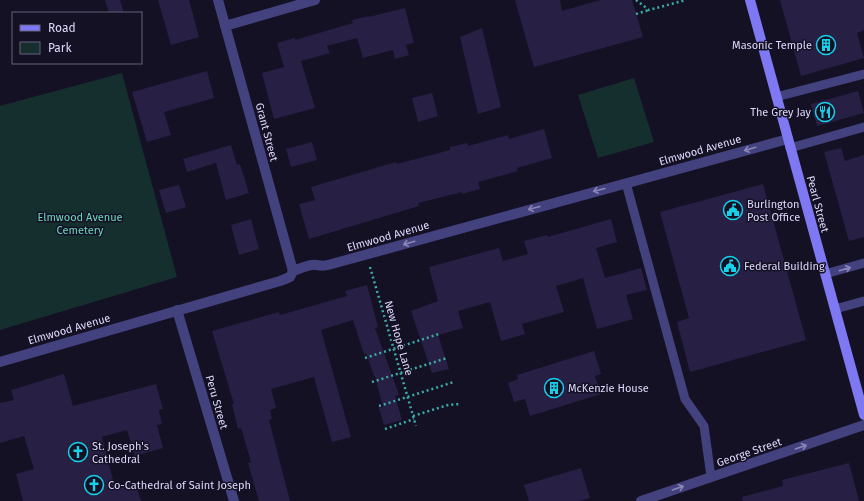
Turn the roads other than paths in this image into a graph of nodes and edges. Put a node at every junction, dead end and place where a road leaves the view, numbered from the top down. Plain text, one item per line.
1 (218, 0) edge
2 (315, 0) edge
3 (750, 0) edge
4 (225, 26) junction
5 (864, 74) edge
6 (776, 97) junction
7 (864, 127) edge
8 (789, 143) junction
9 (626, 183) junction
10 (864, 264) edge
11 (293, 271) junction
12 (825, 274) junction
13 (864, 301) edge
14 (835, 309) junction
15 (177, 310) junction
16 (0, 362) edge
17 (864, 415) edge
18 (864, 425) edge
19 (711, 477) junction
20 (234, 501) edge
21 (641, 501) edge

1 - 4 street, Grant Street
2 - 4 street
3 - 6 main road, Pearl Street
4 - 11 street, Grant Street
5 - 6 lane
6 - 8 main road, Pearl Street
7 - 8 lane
8 -> 9 street, Elmwood Avenue
8 - 12 main road, Pearl Street
9 -> 11 street, Elmwood Avenue
9 - 19 lane
12 -> 10 lane
11 - 15 street, Elmwood Avenue
12 - 14 main road, Pearl Street
13 - 14 lane
14 - 17 main road, Pearl Street
15 - 16 street, Elmwood Avenue
15 - 20 street, Peru Street
19 -> 18 street, George Street
21 -> 19 street, George Street

